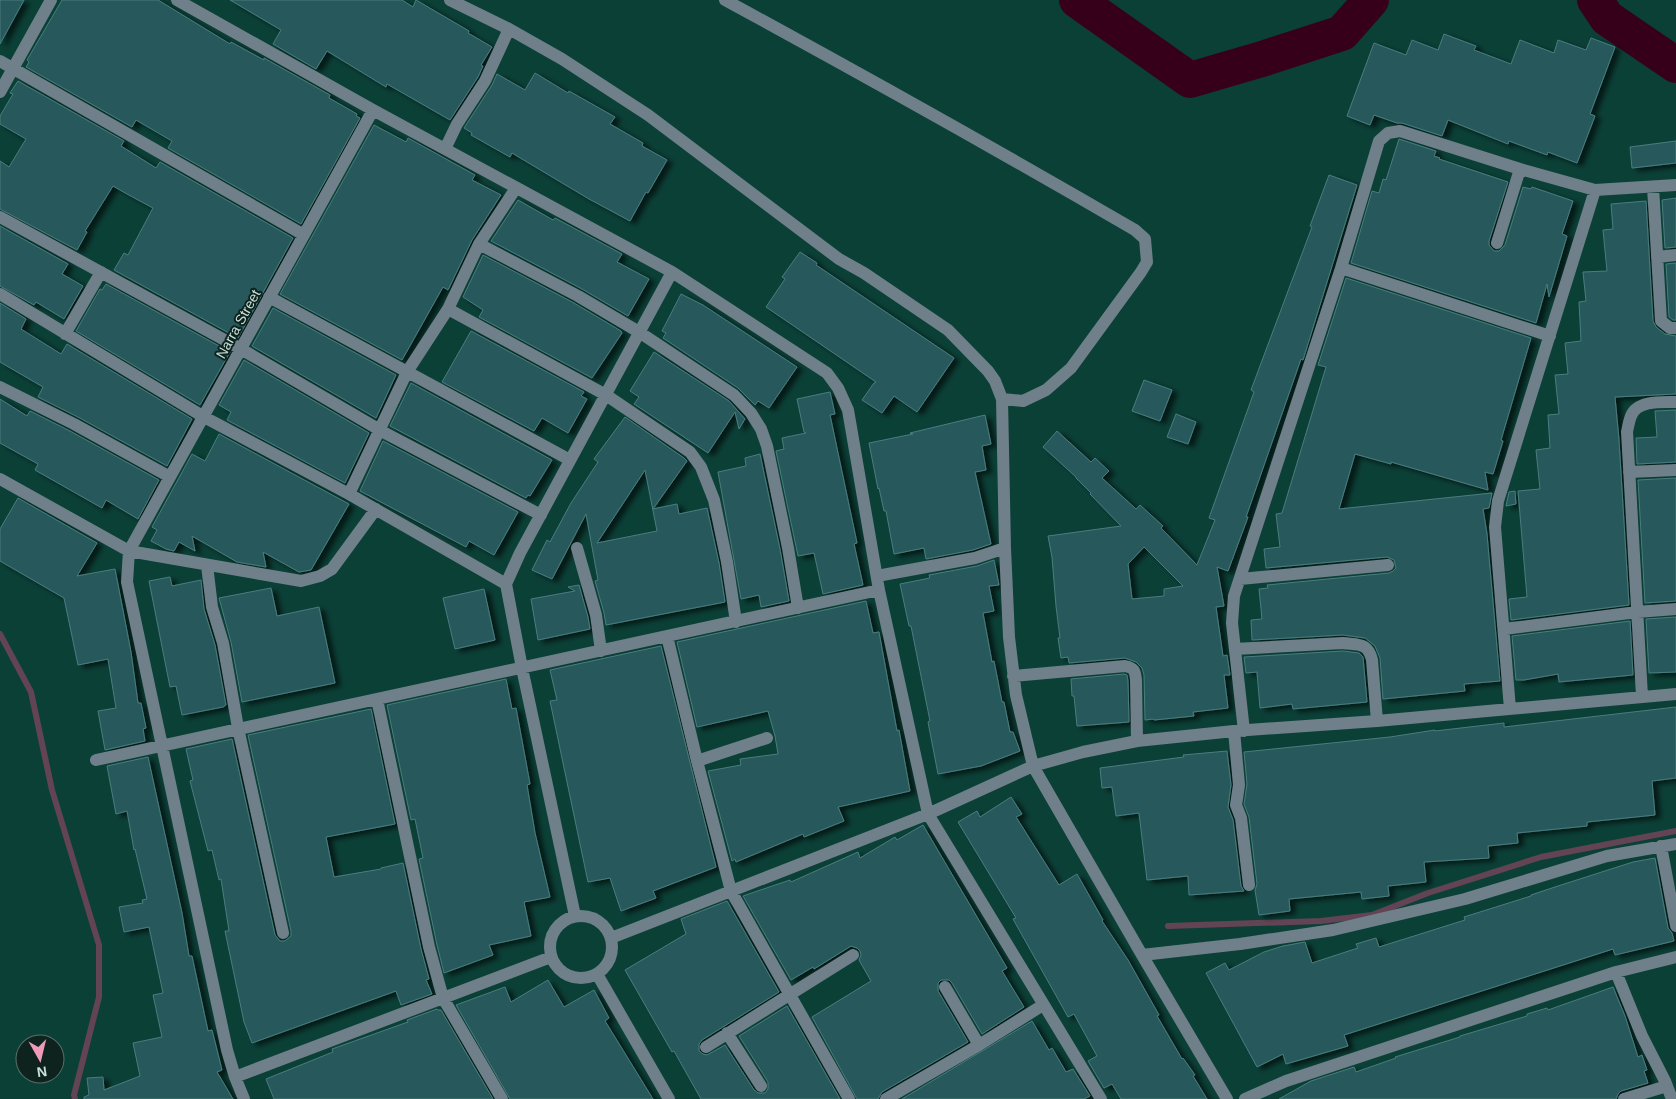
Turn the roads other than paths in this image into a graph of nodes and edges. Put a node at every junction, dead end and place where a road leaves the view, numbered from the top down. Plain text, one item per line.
1 (51, 0) edge
2 (177, 0) edge
3 (450, 0) edge
4 (725, 0) edge
5 (509, 29) junction
6 (0, 61) edge
7 (13, 69) junction
8 (0, 92) edge
9 (373, 110) junction
10 (445, 150) junction
11 (1520, 170) junction
12 (1676, 184) edge
13 (1653, 187) junction
14 (516, 188) junction
15 (1595, 190) junction
16 (0, 217) edge
17 (304, 235) junction
18 (1497, 243) dead end
19 (479, 244) junction
20 (1676, 254) edge
21 (1657, 257) junction
22 (1341, 268) junction
23 (101, 272) junction
24 (672, 272) junction
25 (0, 294) edge
26 (269, 297) junction
27 (448, 309) junction
28 (1676, 328) edge
29 (639, 332) junction
30 (66, 334) junction
31 (1550, 336) junction
32 (241, 349) junction
33 (407, 372) junction
34 (0, 387) edge
35 (606, 395) junction
36 (1002, 399) junction
37 (1676, 402) edge
38 (204, 417) junction
39 (379, 430) junction
40 (570, 460) junction
41 (1676, 470) edge
42 (1629, 472) junction
43 (170, 478) junction
44 (0, 479) edge
45 (349, 494) junction
46 (376, 509) junction
47 (540, 514) junction
48 (577, 548) dead end
49 (1005, 548) junction
50 (130, 552) junction
51 (207, 565) junction
52 (1388, 565) dead end
53 (876, 576) junction
54 (1240, 579) junction
55 (506, 584) junction
56 (879, 590) junction
57 (798, 608) junction
58 (1676, 609) edge
59 (1636, 612) junction
60 (736, 622) junction
61 (1504, 629) junction
62 (667, 636) junction
63 (1235, 649) junction
64 (601, 651) junction
65 (522, 668) junction
66 (1013, 676) junction
67 (1676, 694) edge
68 (1642, 696) junction
69 (377, 699) junction
70 (1510, 709) junction
71 (1376, 721) junction
72 (238, 728) junction
73 (1239, 731) junction
74 (767, 738) dead end
75 (1137, 741) junction
76 (162, 745) junction
77 (96, 760) dead end
78 (697, 761) junction
79 (1033, 766) junction
80 (928, 814) junction
81 (1676, 844) edge
82 (1661, 846) junction
83 (1248, 885) dead end
84 (731, 891) junction
85 (575, 916) junction
86 (1676, 926) edge
87 (283, 933) dead end
88 (611, 938) junction
89 (852, 955) dead end
90 (1142, 955) junction
91 (551, 957) junction
92 (1676, 957) edge
93 (1616, 972) junction
94 (597, 974) junction
95 (945, 987) dead end
96 (790, 994) junction
97 (443, 998) junction
98 (1044, 1005) junction
99 (728, 1033) junction
100 (979, 1045) junction
101 (706, 1047) dead end
102 (235, 1077) junction
103 (760, 1086) dead end
104 (1667, 1086) junction
105 (244, 1099) edge
106 (502, 1099) edge
107 (669, 1099) edge
108 (849, 1099) edge
109 (886, 1099) edge
110 (1101, 1099) edge
111 (1227, 1099) edge
112 (1245, 1099) edge
113 (1624, 1099) edge
114 (1672, 1099) edge

1 - 7 street
2 - 9 street
3 - 5 street
4 - 36 street
5 - 10 street
5 - 36 street
6 - 7 street
7 - 8 street
7 - 17 street
9 - 10 street
9 - 17 street, Narra Street
10 - 14 street
11 - 15 street
11 - 18 street
11 - 22 street
12 - 13 street
13 - 15 street
13 - 21 street
14 - 19 street
14 - 24 street
15 - 31 street
16 - 23 street
17 - 26 street, Narra Street
19 - 27 street
19 - 29 street
20 - 21 street
21 - 28 street
22 - 31 street
22 - 54 street
23 - 30 street
23 - 32 street
24 - 29 street
24 - 53 street
25 - 30 street
26 - 32 street, Narra Street
26 - 33 street
27 - 33 street
27 - 35 street
29 - 35 street
29 - 57 street
30 - 38 street
31 - 61 street
32 - 38 street, Narra Street
32 - 39 street
33 - 39 street
33 - 40 street
34 - 43 street
35 - 40 street
35 - 60 street
36 - 49 street
37 - 42 street
38 - 43 street, Narra Street
38 - 45 street
39 - 45 street
39 - 47 street
40 - 47 street
41 - 42 street
42 - 59 street
43 - 50 street, Narra Street
44 - 50 street
45 - 46 street
46 - 51 street
46 - 55 street
47 - 55 street
48 - 64 street
49 - 53 street
49 - 66 street
50 - 51 street
50 - 76 street
51 - 72 street
52 - 54 street
53 - 56 street
54 - 63 street
55 - 65 street
56 - 57 street
56 - 80 street
57 - 60 street
58 - 59 street
59 - 61 street
59 - 68 street
60 - 62 street
61 - 70 street
62 - 64 street
62 - 78 street
63 - 71 street
63 - 73 street
64 - 65 street
65 - 69 street
65 - 85 street
66 - 75 street
66 - 79 street
67 - 68 street
68 - 70 street
69 - 72 street
69 - 97 street
70 - 71 street
71 - 73 street
72 - 76 street
72 - 87 street
73 - 75 street
73 - 83 street
74 - 78 street
75 - 79 street
76 - 77 street
76 - 102 street
78 - 84 street
79 - 80 street
79 - 90 street
80 - 84 street
80 - 98 street
81 - 82 street
82 - 86 street
82 - 90 street
84 - 88 street
84 - 96 street
85 - 88 street
85 - 91 street
88 - 94 street
89 - 96 street
90 - 111 street
91 - 94 street
91 - 97 street
92 - 93 street
93 - 104 street
93 - 112 street
94 - 107 street
95 - 100 street
96 - 99 street
96 - 108 street
97 - 102 street
97 - 106 street
98 - 100 street
98 - 110 street
99 - 101 street
99 - 103 street
100 - 109 street
102 - 105 street
104 - 113 street
104 - 114 street

